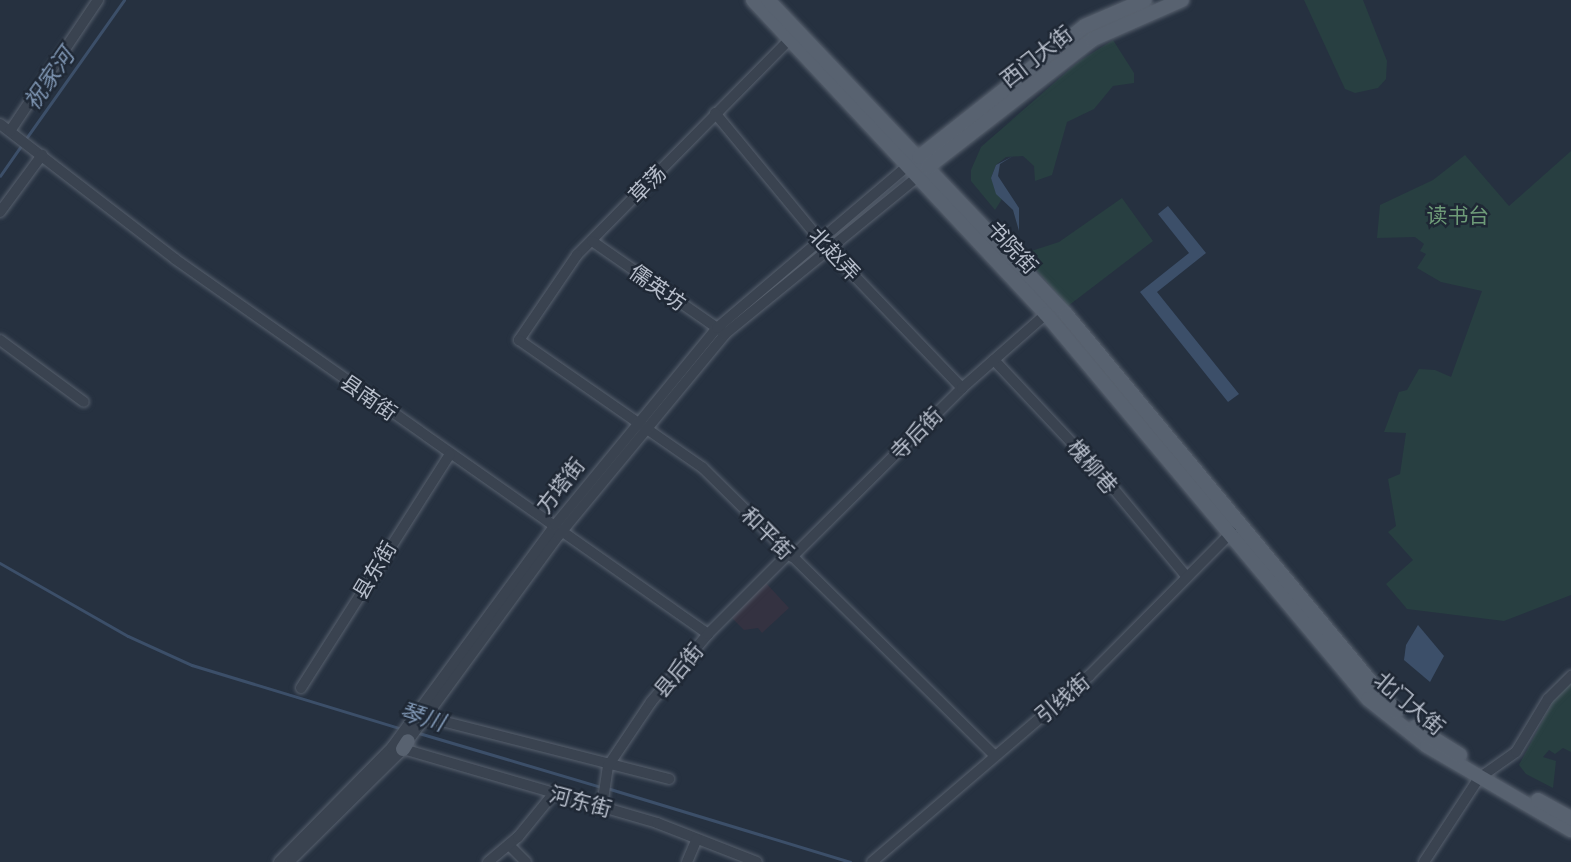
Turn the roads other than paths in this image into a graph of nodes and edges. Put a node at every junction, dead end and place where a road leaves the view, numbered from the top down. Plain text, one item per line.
1 (98, 0) edge
2 (753, 0) edge
3 (768, 0) edge
4 (1145, 0) edge
5 (1182, 0) edge
6 (789, 40) junction
7 (715, 113) junction
8 (0, 124) edge
9 (14, 133) junction
10 (40, 152) junction
11 (919, 166) junction
12 (0, 212) edge
13 (592, 241) junction
14 (825, 245) junction
15 (1046, 314) junction
16 (721, 331) junction
17 (0, 340) edge
18 (519, 340) joint
19 (994, 360) junction
20 (962, 388) junction
21 (84, 402) dead end
22 (642, 423) junction
23 (450, 454) junction
24 (560, 527) junction
25 (1236, 528) junction
26 (790, 555) junction
27 (1187, 577) junction
28 (708, 634) junction
29 (1571, 676) edge
30 (301, 688) dead end
31 (419, 722) junction
32 (403, 742) junction
33 (993, 754) junction
34 (608, 766) junction
35 (1483, 775) junction
36 (669, 779) dead end
37 (554, 793) junction
38 (602, 806) junction
39 (1571, 818) edge
40 (1571, 830) edge
41 (698, 839) junction
42 (509, 845) junction
43 (279, 862) edge
44 (289, 862) edge
45 (488, 862) edge
46 (526, 862) edge
47 (687, 862) edge
48 (757, 862) edge
49 (872, 862) edge
50 (1424, 862) edge

1 - 9 street
2 - 6 main road, 书院街
3 - 11 main road, 书院街
4 - 11 main road, 西门大街
5 - 11 main road, 西门大街
6 - 7 street, 草荡
6 - 11 main road, 书院街
7 - 13 street, 草荡
7 - 14 street, 北赵弄
8 - 9 street, 县南街
9 - 10 street, 县南街
10 - 12 street
10 - 23 street, 县南街
11 - 14 street, 方塔街
11 - 15 main road, 书院街
11 - 25 main road, 书院街
13 - 16 street, 儒英坊
13 - 18 street, 草荡
14 - 16 street, 方塔街
14 - 20 street, 北赵弄
15 - 19 street, 寺后街
15 - 25 main road, 书院街
16 - 22 street, 方塔街
17 - 21 street
18 - 22 street, 和平街
19 - 20 street, 寺后街
19 - 27 street, 槐柳巷
20 - 26 street, 寺后街
22 - 24 street, 方塔街
22 - 26 street, 和平街
23 - 24 street, 县南街
23 - 30 street, 县东街
24 - 28 street, 县南街
24 - 31 street, 方塔街
24 - 31 street, 方塔街
25 - 27 street, 引线街
25 - 35 main road, 北门大街
26 - 28 street, 县后街
26 - 33 street, 和平街
27 - 33 street, 引线街
28 - 34 street, 县后街
29 - 35 street
31 - 32 street, 方塔街
31 - 34 street, 河东街
32 - 37 street, 河东街
32 - 43 street, 方塔街
32 - 44 street, 方塔街
33 - 49 street, 引线街
34 - 36 street, 河东街
34 - 38 street, 县后街
35 - 39 main road, 北门大街
35 - 40 main road, 北门大街
35 - 50 street
37 - 38 street, 河东街
37 - 42 street
38 - 41 street, 河东街
41 - 47 street
41 - 48 street, 河东街
42 - 45 street
42 - 46 street

